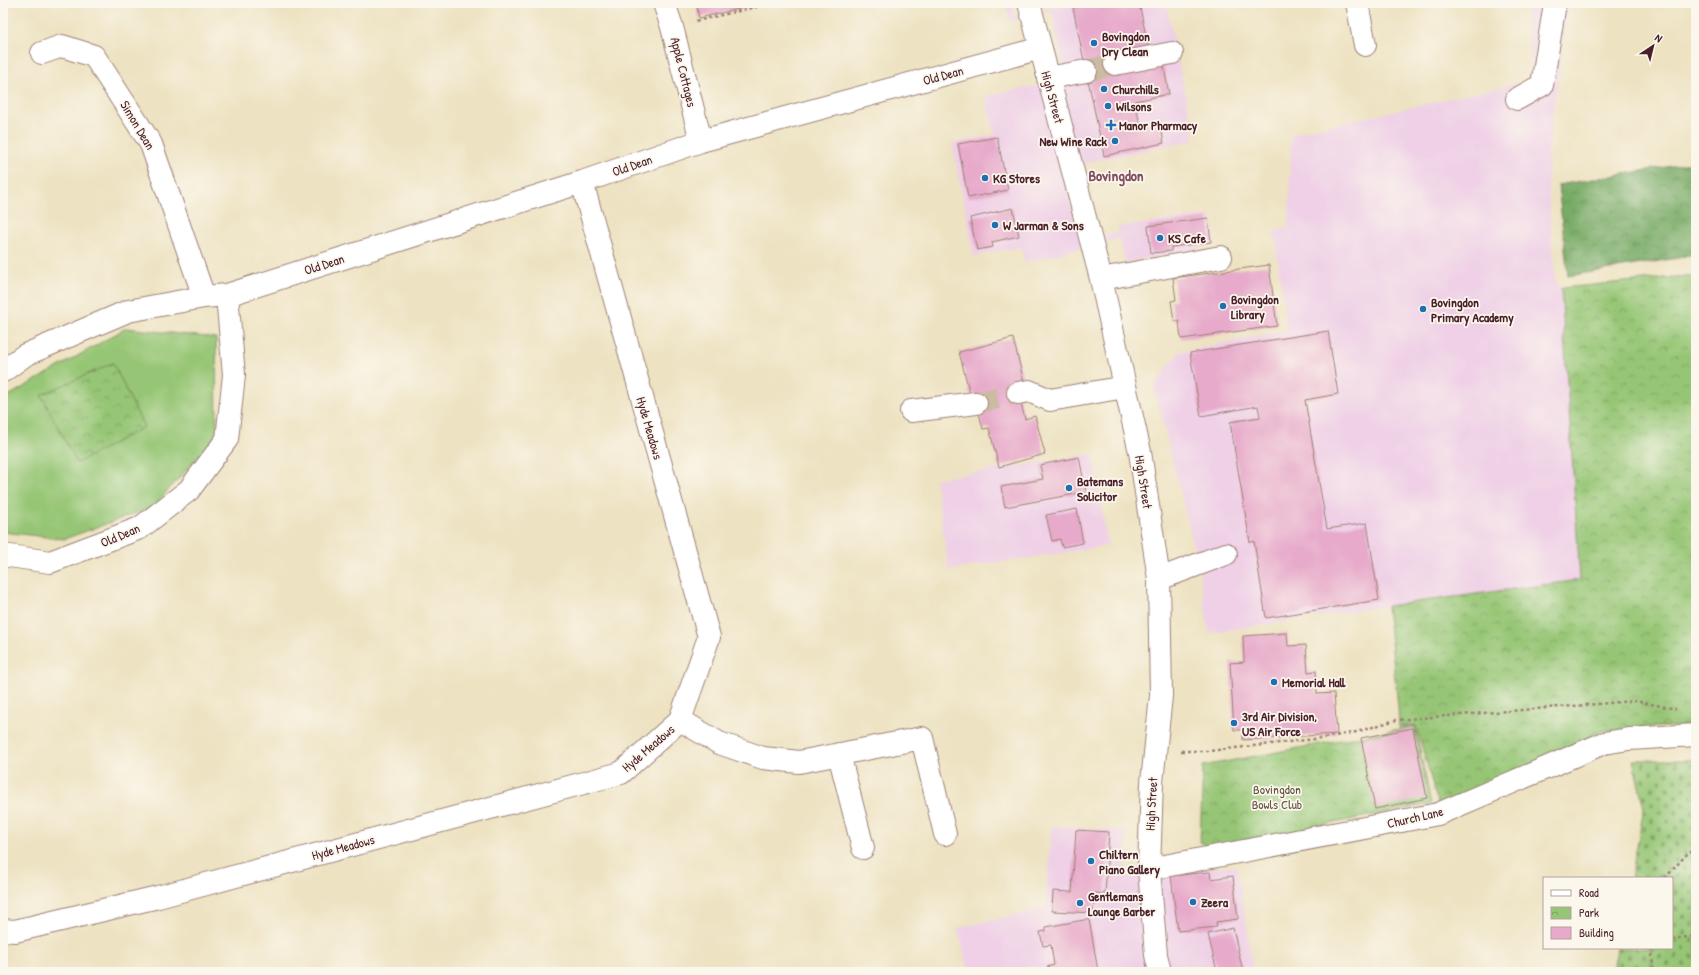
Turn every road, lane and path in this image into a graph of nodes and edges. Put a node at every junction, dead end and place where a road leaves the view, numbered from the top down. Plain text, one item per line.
1 (664, 3) edge
2 (774, 3) edge
3 (1029, 3) edge
4 (1357, 3) edge
5 (1555, 3) edge
6 (672, 27) junction
7 (1365, 46) dead end
8 (1041, 48) junction
9 (42, 53) dead end
10 (1172, 53) dead end
11 (1115, 64) tunnel mouth
12 (1086, 71) tunnel mouth
13 (1048, 78) junction
14 (1517, 99) dead end
15 (701, 141) junction
16 (582, 182) junction
17 (1221, 257) dead end
18 (1101, 278) junction
19 (227, 295) junction
20 (204, 297) junction
21 (3, 371) edge
22 (1126, 387) junction
23 (1018, 393) tunnel mouth
24 (976, 403) tunnel mouth
25 (911, 411) dead end
26 (1226, 554) dead end
27 (3, 555) edge
28 (1159, 579) junction
29 (1681, 710) dead end
30 (680, 720) junction
31 (1696, 735) edge
32 (1155, 750) junction
33 (839, 754) junction
34 (945, 834) dead end
35 (863, 848) dead end
36 (1696, 848) edge
37 (1149, 869) junction
38 (1666, 877) edge
39 (3, 930) edge
40 (1696, 936) edge
41 (1673, 939) edge
42 (1651, 949) edge
43 (1160, 972) edge
44 (1654, 972) edge

1 - 6 street, Apple Cottages
2 - 6 path
3 - 8 street, High Street
4 - 7 street
5 - 14 street
6 - 15 street, Apple Cottages
8 - 13 street, High Street
8 - 15 street, Old Dean
9 - 20 street, Simon Dean
10 - 11 street
12 - 13 street
13 - 18 street, High Street
15 - 16 street, Old Dean
16 - 19 street, Old Dean
16 - 30 street, Hyde Meadows
17 - 18 street
18 - 22 street, High Street
19 - 20 street, Old Dean
19 - 27 street, Old Dean
20 - 21 street, Old Dean
22 - 23 street
22 - 28 street, High Street
24 - 25 street
26 - 28 street
28 - 32 street, High Street
29 - 32 path
30 - 33 street
30 - 39 street, Hyde Meadows
31 - 37 street, Church Lane
32 - 37 street, High Street
33 - 34 street
33 - 35 street
36 - 38 path
37 - 43 street, High Street
40 - 41 path
42 - 44 path

